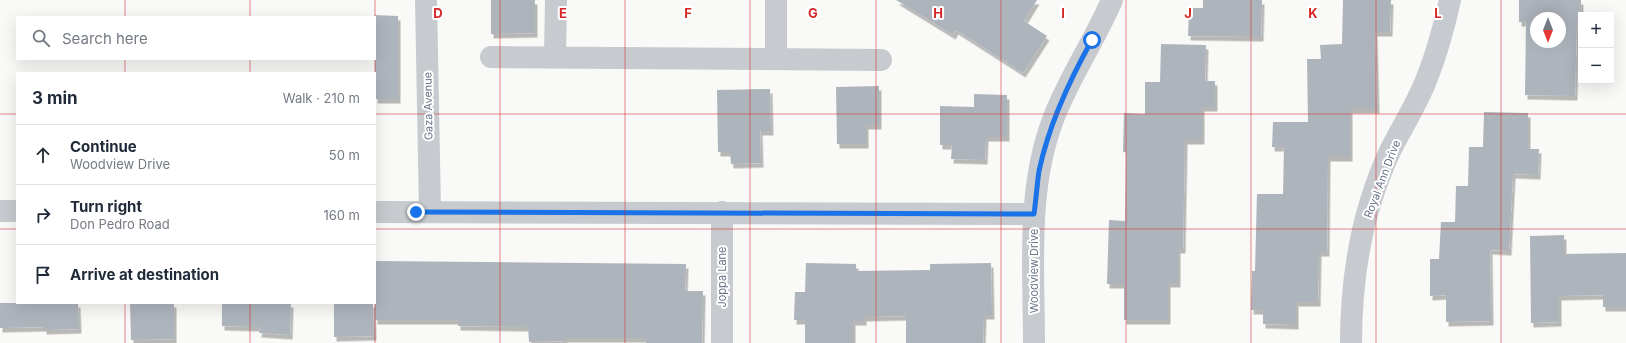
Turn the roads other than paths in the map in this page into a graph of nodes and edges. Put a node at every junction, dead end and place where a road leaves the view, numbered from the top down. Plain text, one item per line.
1 (426, 0) edge
2 (556, 0) edge
3 (776, 0) edge
4 (1112, 0) edge
5 (1450, 0) edge
6 (491, 57) dead end
7 (555, 57) junction
8 (776, 58) junction
9 (881, 60) dead end
10 (0, 211) edge
11 (16, 211) edge
12 (376, 212) edge
13 (430, 212) junction
14 (722, 212) junction
15 (1034, 214) junction
16 (722, 343) edge
17 (1034, 343) edge
18 (1351, 343) edge

1 - 13 street, Gaza Avenue
2 - 7 street
3 - 8 street
4 - 15 street, Woodview Drive
5 - 18 street, Royal Ann Drive
6 - 7 street
7 - 8 street
8 - 9 street
10 - 11 street
12 - 13 street
13 - 14 street
14 - 15 street
14 - 16 street, Joppa Lane
15 - 17 street, Woodview Drive

